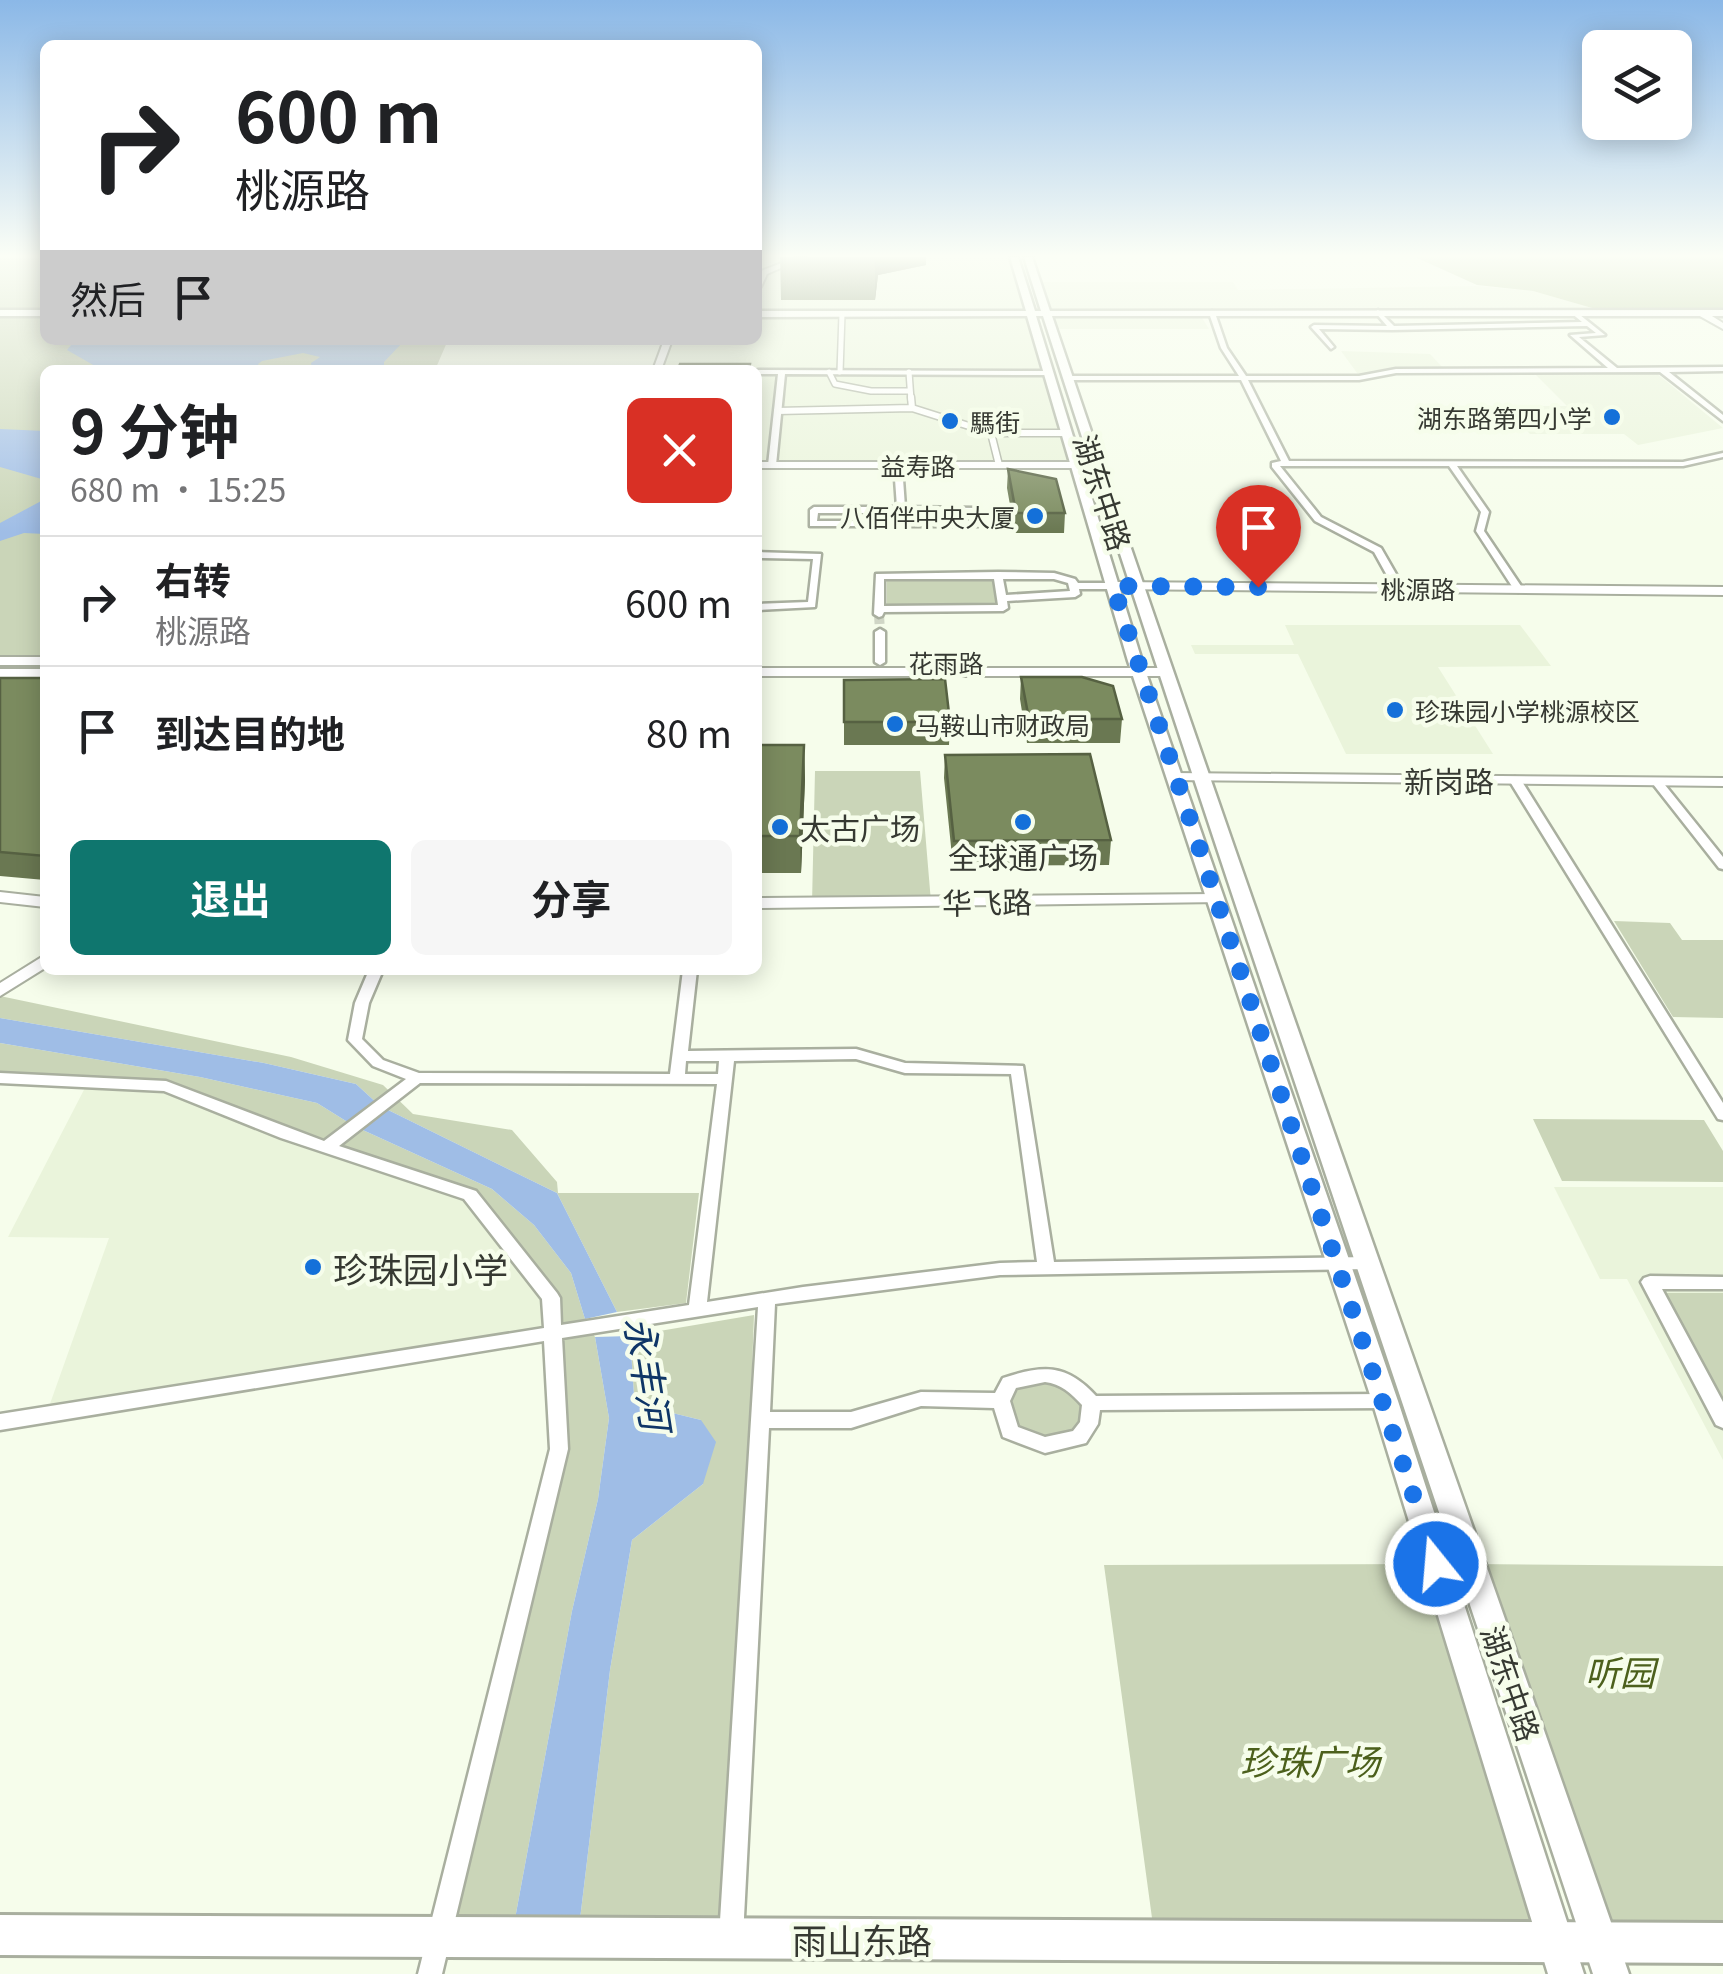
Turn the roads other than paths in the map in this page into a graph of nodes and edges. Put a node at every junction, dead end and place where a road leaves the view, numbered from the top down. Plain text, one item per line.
1 (841, 349) edge
2 (1050, 349) edge
3 (1225, 349) edge
4 (1590, 349) edge
5 (1723, 369) edge
6 (1615, 370) junction
7 (1662, 370) junction
8 (762, 372) edge
9 (782, 372) junction
10 (829, 372) junction
11 (840, 372) junction
12 (909, 372) junction
13 (1058, 375) junction
14 (1242, 378) junction
15 (910, 391) junction
16 (912, 408) junction
17 (777, 411) junction
18 (1723, 419) edge
19 (991, 433) junction
20 (1068, 433) junction
21 (1723, 455) edge
22 (1286, 463) junction
23 (1451, 464) junction
24 (762, 465) edge
25 (772, 465) junction
26 (898, 465) junction
27 (999, 465) junction
28 (1078, 465) junction
29 (901, 510) junction
30 (762, 556) edge
31 (998, 576) junction
32 (1074, 586) junction
33 (1124, 586) junction
34 (1400, 588) junction
35 (1518, 589) junction
36 (1723, 591) edge
37 (1002, 598) junction
38 (762, 607) edge
39 (880, 632) tunnel mouth
40 (40, 660) edge
41 (0, 661) edge
42 (762, 662) edge
43 (880, 662) junction
44 (1137, 666) junction
45 (1162, 666) junction
46 (762, 672) edge
47 (0, 673) edge
48 (40, 673) edge
49 (1174, 778) junction
50 (1203, 778) junction
51 (1515, 780) junction
52 (1657, 782) junction
53 (1723, 782) edge
54 (1723, 864) edge
55 (0, 897) edge
56 (1216, 899) junction
57 (40, 901) edge
58 (762, 903) edge
59 (40, 963) edge
60 (374, 975) edge
61 (689, 975) edge
62 (0, 991) edge
63 (680, 1056) junction
64 (727, 1056) junction
65 (0, 1078) edge
66 (416, 1078) junction
67 (677, 1079) junction
68 (724, 1080) junction
69 (1723, 1114) edge
70 (326, 1148) junction
71 (1370, 1262) junction
72 (1338, 1263) junction
73 (1046, 1268) junction
74 (1723, 1283) edge
75 (767, 1299) junction
76 (697, 1311) junction
77 (554, 1336) junction
78 (1000, 1401) junction
79 (1385, 1401) junction
80 (1091, 1404) junction
81 (760, 1420) junction
82 (1723, 1420) edge
83 (0, 1422) edge
84 (0, 1935) edge
85 (439, 1935) junction
86 (731, 1937) junction
87 (1723, 1944) edge
88 (1560, 1958) edge
89 (1606, 1959) edge
90 (430, 1974) edge

1 - 11 street
2 - 13 main road, 湖东中路
3 - 14 street
4 - 6 street
5 - 7 street
6 - 7 street
6 - 14 street
7 - 18 street
8 - 9 street
9 - 10 street
9 - 17 street
10 - 11 street
10 - 15 street
11 - 12 street
12 - 13 street
12 - 15 street
13 - 14 street
13 - 20 main road, 湖东中路
13 - 33 main road, 湖东中路
14 - 22 street
15 - 16 street
16 - 17 street
16 - 19 street
17 - 25 street
19 - 20 street
19 - 27 street
20 - 28 main road, 湖东中路
21 - 23 street
22 - 23 street
22 - 34 street
23 - 35 street
24 - 25 street, 益寿路
25 - 26 street, 益寿路
26 - 27 street, 益寿路
26 - 29 street
27 - 28 street, 益寿路
28 - 33 main road, 湖东中路
29 - 29 street
30 - 38 street
31 - 32 street
31 - 37 street
31 - 37 street
32 - 33 street
32 - 37 street
33 - 34 street, 桃源路
33 - 44 main road, 湖东中路
33 - 45 main road, 湖东中路
34 - 35 street, 桃源路
35 - 36 street, 桃源路
39 - 43 street
40 - 41 street
42 - 43 street, 花雨路
43 - 44 street, 花雨路
44 - 45 street
44 - 46 street
44 - 49 main road, 湖东中路
45 - 50 main road, 湖东中路
47 - 48 street
49 - 50 street, 新岗路
49 - 56 main road, 湖东中路
50 - 51 street, 新岗路
50 - 71 main road, 湖东中路
51 - 52 street, 新岗路
51 - 69 street
52 - 53 street, 新岗路
52 - 54 street
55 - 57 street
56 - 58 street, 华飞路
56 - 72 main road, 湖东中路
59 - 62 street
60 - 66 street
61 - 63 street
63 - 64 street
63 - 67 street
64 - 68 street
64 - 73 street
65 - 70 street
66 - 67 street
66 - 70 street
67 - 68 street
68 - 76 street
70 - 77 street
71 - 72 street
71 - 89 main road, 湖东中路
72 - 73 street
72 - 79 main road, 湖东中路
73 - 75 street
74 - 82 street
75 - 76 street
75 - 81 street
76 - 77 street
77 - 83 street
77 - 85 street
78 - 80 street
78 - 80 street
78 - 81 street
79 - 80 street
79 - 88 main road, 湖东中路
81 - 86 street
84 - 85 main road, 雨山东路
85 - 86 main road, 雨山东路
85 - 90 street
86 - 88 main road, 雨山东路
87 - 89 main road, 雨山东路
88 - 89 main road, 雨山东路

